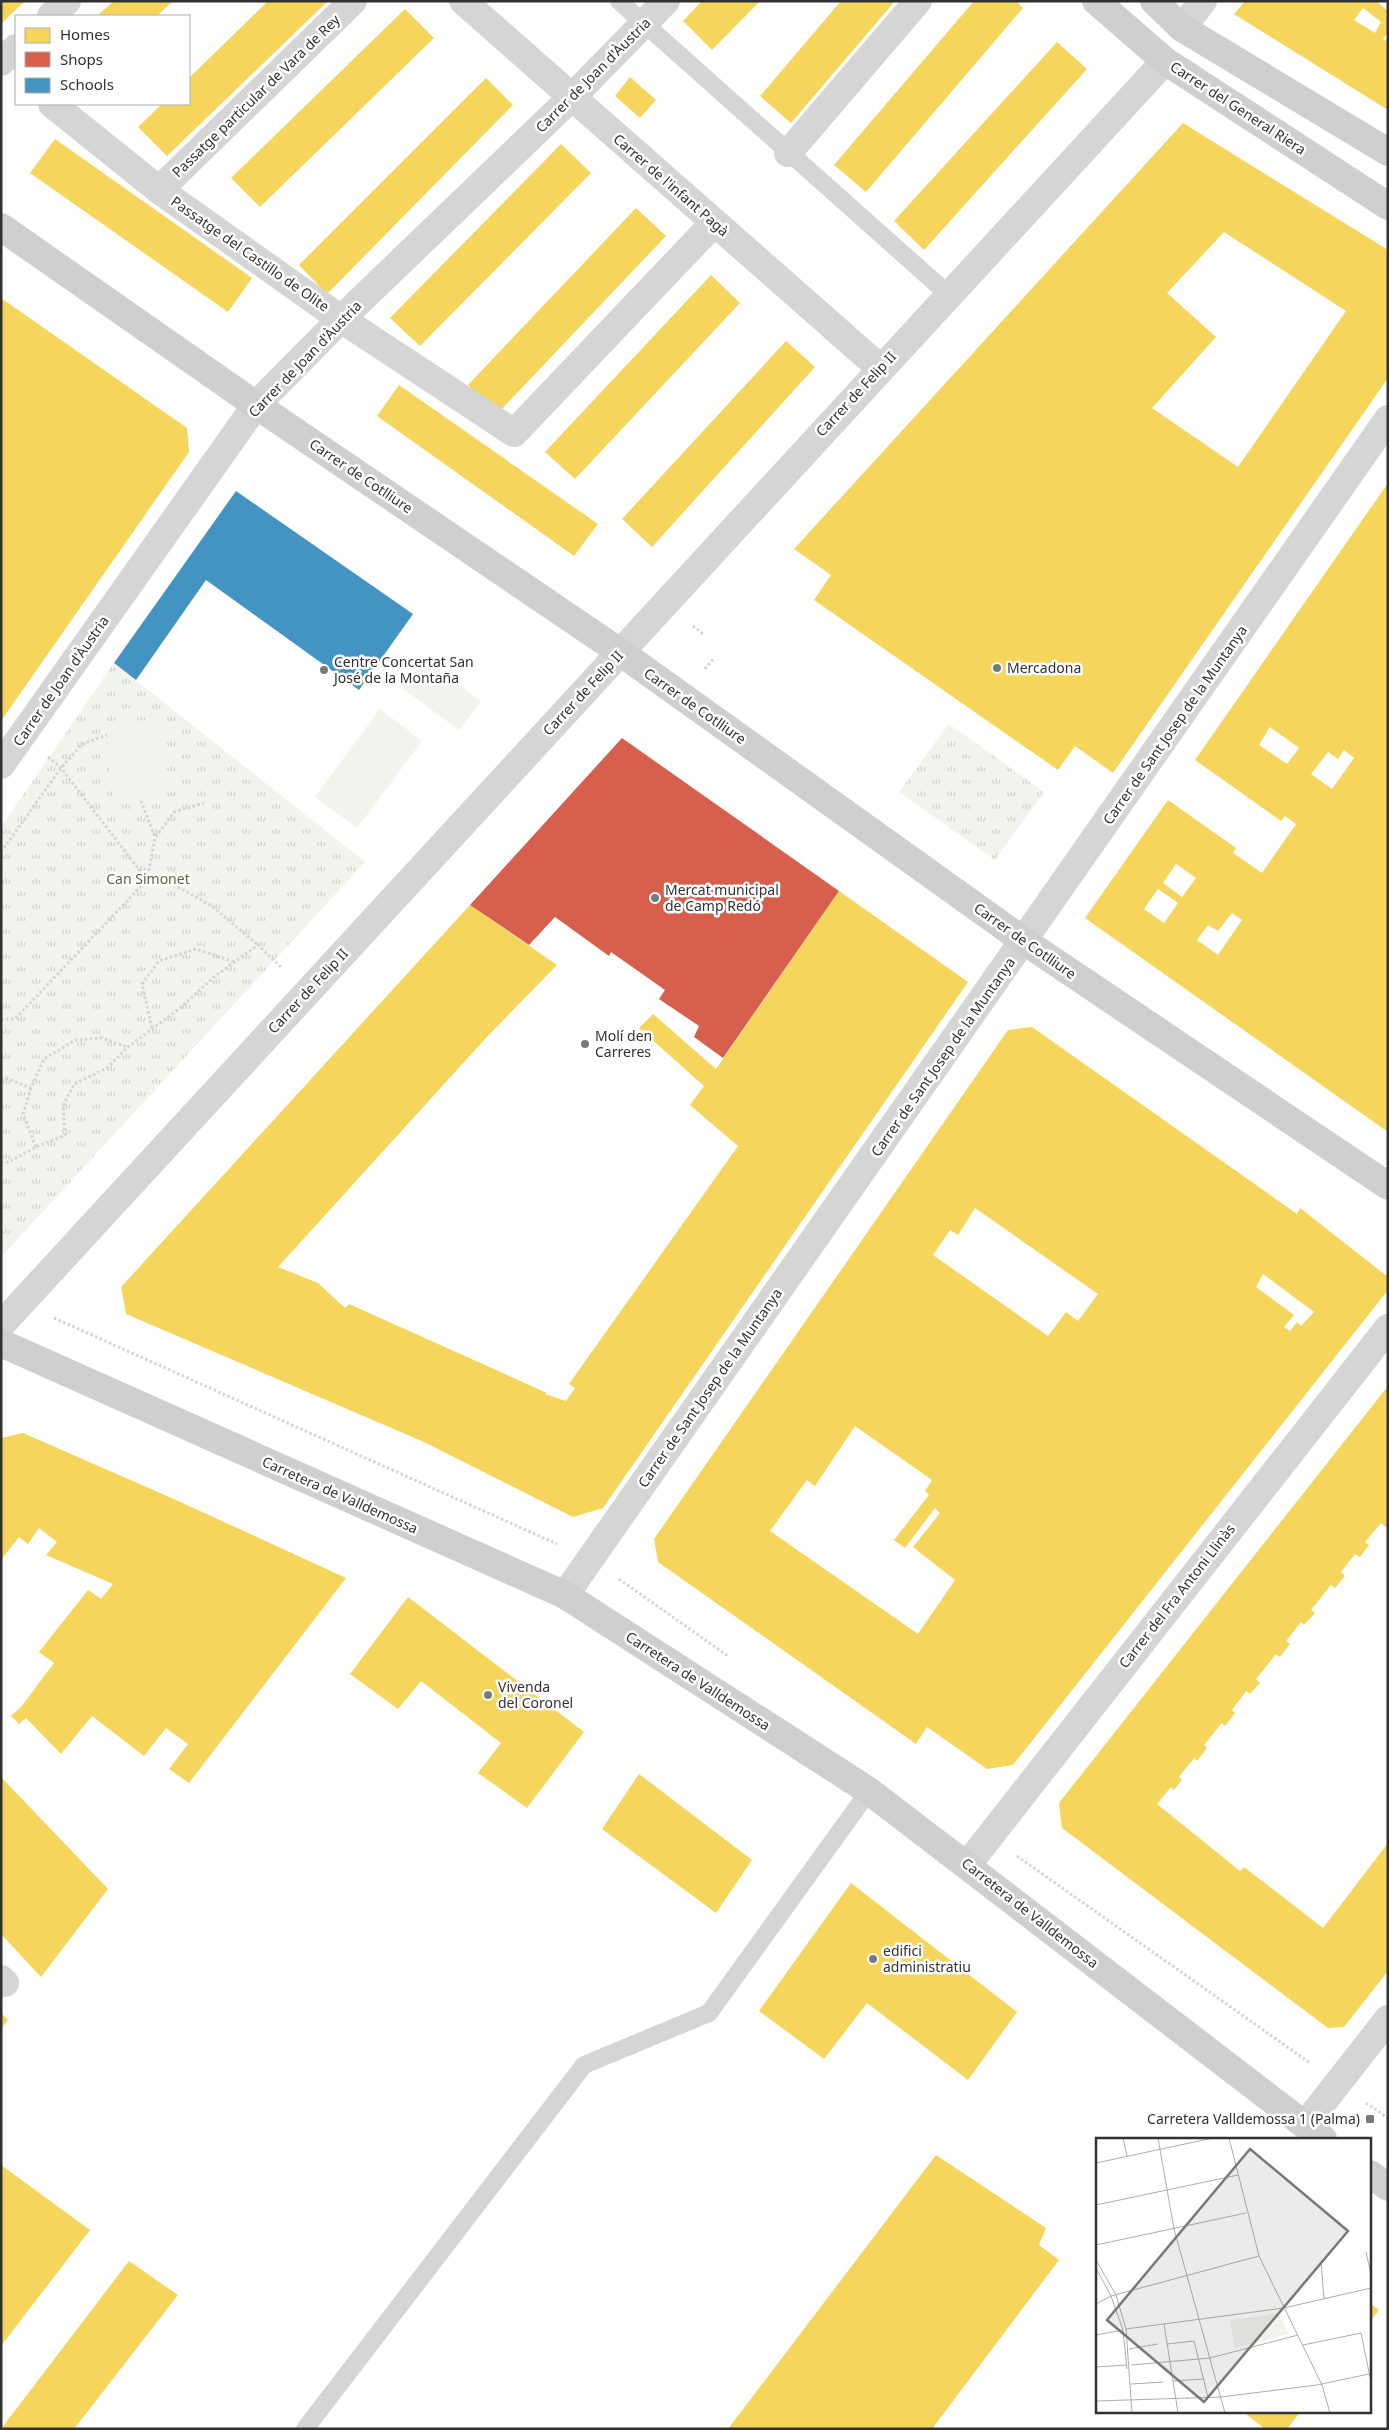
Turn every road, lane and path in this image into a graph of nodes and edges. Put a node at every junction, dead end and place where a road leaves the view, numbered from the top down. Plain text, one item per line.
1 (67, 1) edge
2 (353, 1) edge
3 (463, 1) edge
4 (619, 1) edge
5 (666, 1) edge
6 (918, 1) edge
7 (1096, 1) edge
8 (1154, 1) edge
9 (1204, 1) edge
10 (52, 15) edge
11 (644, 25) junction
12 (1182, 28) junction
13 (15, 49) edge
14 (1164, 61) junction
15 (1, 62) edge
16 (15, 74) edge
17 (572, 97) junction
18 (53, 105) edge
19 (1388, 152) edge
20 (788, 153) junction
21 (159, 190) junction
22 (1388, 206) edge
23 (714, 223) junction
24 (1, 227) edge
25 (949, 295) junction
26 (341, 319) junction
27 (880, 368) junction
28 (256, 405) junction
29 (1388, 419) edge
30 (620, 652) junction
31 (107, 736) dead end
32 (22, 737) junction
33 (1, 766) edge
34 (61, 768) junction
35 (141, 801) dead end
36 (204, 803) dead end
37 (155, 838) junction
38 (1, 852) edge
39 (147, 880) junction
40 (1024, 941) junction
41 (258, 945) junction
42 (236, 962) junction
43 (307, 992) junction
44 (1, 1019) edge
45 (152, 1028) junction
46 (128, 1047) junction
47 (1, 1079) edge
48 (31, 1088) junction
49 (36, 1147) junction
50 (1, 1163) edge
51 (1388, 1186) edge
52 (1, 1325) edge
53 (1388, 1328) edge
54 (1, 1343) edge
55 (565, 1595) junction
56 (869, 1791) junction
57 (968, 1864) junction
58 (1388, 2019) edge
59 (1314, 2132) edge
60 (1372, 2175) edge
61 (1388, 2187) edge
62 (305, 2429) edge

1 - 10 street
2 - 21 street, Passatge particular de Vara de Rey
3 - 17 street, Carrer de l'infant Pagà
4 - 11 lane
5 - 11 street, Carrer de Joan d'Àustria
6 - 20 street
7 - 14 main road, Carrer del General Riera
8 - 12 main road
9 - 12 street
11 - 17 street, Carrer de Joan d'Àustria
11 - 20 lane
12 - 19 main road
13 - 15 street
14 - 22 main road, Carrer del General Riera
14 - 25 street, Carrer de Felip II
15 - 16 street
17 - 23 street, Carrer de l'infant Pagà
17 - 26 street, Carrer de Joan d'Àustria
18 - 21 street, Passatge del Castillo de Olite
20 - 25 lane
21 - 26 street, Passatge del Castillo de Olite
23 - 26 street, Passatge del Castillo de Olite
23 - 27 street, Carrer de l'infant Pagà
24 - 28 main road, Carrer de Cotlliure
25 - 27 street, Carrer de Felip II
26 - 28 street, Carrer de Joan d'Àustria
27 - 30 street, Carrer de Felip II
28 - 30 main road, Carrer de Cotlliure
28 - 32 street, Carrer de Joan d'Àustria
29 - 40 street, Carrer de Sant Josep de la Muntanya
30 - 40 main road, Carrer de Cotlliure
30 - 43 street, Carrer de Felip II
31 - 34 path
32 - 33 street, Carrer de Joan d'Àustria
32 - 34 path
34 - 38 path
34 - 39 path
35 - 37 path
36 - 37 path
37 - 39 path
39 - 41 path
39 - 44 path
40 - 51 main road, Carrer de Cotlliure
40 - 55 street, Carrer de Sant Josep de la Muntanya
41 - 42 path
41 - 43 path
42 - 45 path
42 - 45 path
43 - 52 street, Carrer de Felip II
45 - 46 path
46 - 48 path
46 - 49 path
47 - 48 path
48 - 49 path
49 - 50 path
53 - 57 street, Carrer del Fra Antoni Llinàs
54 - 55 main road, Carretera de Valldemossa
55 - 56 main road, Carretera de Valldemossa
56 - 57 main road, Carretera de Valldemossa
56 - 62 lane
57 - 59 main road, Carretera de Valldemossa
58 - 59 street
60 - 61 main road

